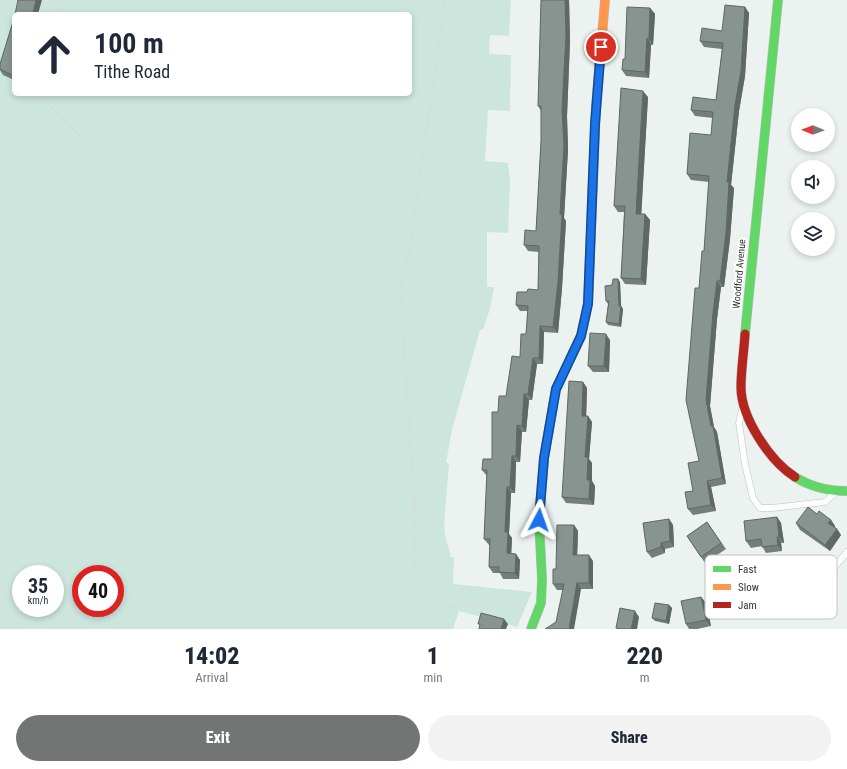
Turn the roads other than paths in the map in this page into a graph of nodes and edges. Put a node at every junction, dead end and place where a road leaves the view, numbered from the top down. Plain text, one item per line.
1 (605, 0) edge
2 (778, 0) edge
3 (743, 404) junction
4 (836, 491) junction
5 (847, 491) edge
6 (847, 552) edge
7 (837, 564) edge
8 (531, 629) edge

1 - 8 street
2 - 3 street, Woodford Avenue
3 - 4 street, Woodford Avenue
3 - 4 lane
4 - 5 street, Woodford Avenue
6 - 7 lane

